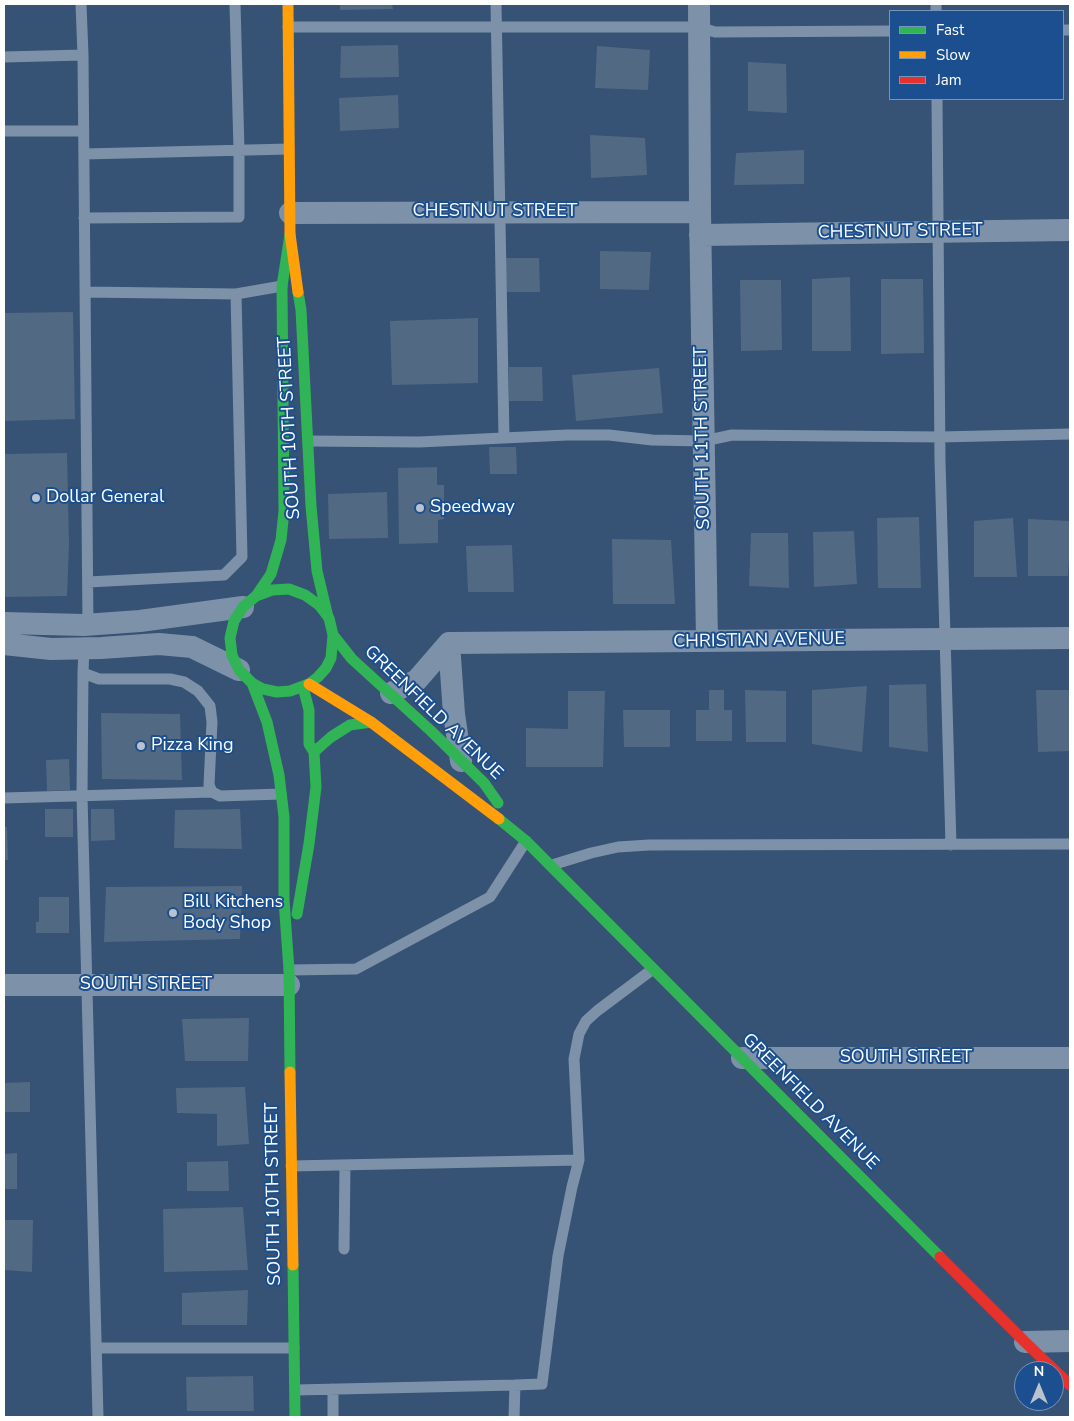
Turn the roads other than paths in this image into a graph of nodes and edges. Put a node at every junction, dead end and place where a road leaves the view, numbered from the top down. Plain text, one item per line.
1 (81, 4) edge
2 (235, 4) edge
3 (288, 4) edge
4 (496, 4) edge
5 (699, 4) edge
6 (288, 27) junction
7 (496, 27) junction
8 (699, 27) junction
9 (889, 31) edge
10 (83, 55) junction
11 (4, 57) edge
12 (937, 100) edge
13 (4, 131) edge
14 (83, 131) junction
15 (289, 148) junction
16 (239, 150) junction
17 (84, 154) junction
18 (499, 212) junction
19 (700, 212) junction
20 (84, 218) junction
21 (290, 223) junction
22 (1070, 230) edge
23 (937, 232) junction
24 (700, 235) junction
25 (282, 286) junction
26 (85, 292) junction
27 (236, 294) junction
28 (1070, 434) edge
29 (940, 437) junction
30 (504, 438) junction
31 (308, 441) junction
32 (704, 441) junction
33 (88, 582) junction
34 (249, 601) junction
35 (329, 618) junction
36 (4, 623) edge
37 (89, 625) junction
38 (333, 635) junction
39 (1070, 638) edge
40 (945, 639) junction
41 (707, 642) junction
42 (449, 643) junction
43 (4, 644) edge
44 (83, 648) junction
45 (83, 673) junction
46 (245, 676) junction
47 (306, 686) junction
48 (390, 693) junction
49 (372, 722) junction
50 (314, 752) junction
51 (461, 761) junction
52 (212, 792) junction
53 (281, 794) junction
54 (82, 796) junction
55 (4, 798) edge
56 (526, 841) junction
57 (1070, 844) edge
58 (951, 845) junction
59 (550, 865) junction
60 (653, 969) junction
61 (289, 977) junction
62 (4, 985) edge
63 (86, 985) junction
64 (742, 1058) junction
65 (1070, 1058) edge
66 (579, 1160) junction
67 (345, 1165) junction
68 (291, 1166) junction
69 (344, 1249) dead end
70 (1070, 1341) edge
71 (1025, 1342) junction
72 (98, 1348) junction
73 (294, 1348) junction
74 (515, 1385) junction
75 (1070, 1385) edge
76 (333, 1389) junction
77 (295, 1390) junction
78 (98, 1417) edge
79 (295, 1417) edge
80 (334, 1417) edge
81 (514, 1417) edge

1 - 10 lane
2 - 16 lane
3 - 6 main road, SOUTH 10TH STREET
4 - 7 lane
5 - 8 street
6 - 7 lane
6 - 15 main road, SOUTH 10TH STREET
7 - 8 lane
7 - 18 lane
8 - 9 lane
8 - 19 street
10 - 11 lane
10 - 14 lane
12 - 23 lane
13 - 14 lane
14 - 17 lane
15 - 16 lane
15 - 21 main road, SOUTH 10TH STREET
16 - 17 lane
16 - 20 lane
17 - 20 lane
18 - 19 street, CHESTNUT STREET
18 - 21 street, CHESTNUT STREET
18 - 30 lane
19 - 24 street, SOUTH 11TH STREET
20 - 26 lane
21 - 25 main road, SOUTH 10TH STREET
21 - 31 main road, SOUTH 10TH STREET
22 - 23 street, CHESTNUT STREET
23 - 24 street, CHESTNUT STREET
23 - 29 lane
24 - 32 street, SOUTH 11TH STREET
25 - 27 lane
25 - 34 main road, SOUTH 10TH STREET
26 - 27 lane
26 - 33 lane
27 - 33 lane
28 - 29 lane
29 - 32 lane
29 - 40 lane
30 - 31 lane
30 - 32 lane
31 - 35 main road, SOUTH 10TH STREET
32 - 41 street, SOUTH 11TH STREET
33 - 37 lane
34 - 35 main road
34 - 37 street
34 - 46 main road
35 - 38 main road
36 - 37 street
37 - 44 lane
38 - 47 main road
38 - 48 main road, GREENFIELD AVENUE
39 - 40 street, CHRISTIAN AVENUE
40 - 41 street, CHRISTIAN AVENUE
40 - 58 lane
41 - 42 street, CHRISTIAN AVENUE
42 - 48 street
42 - 51 street
43 - 44 street
44 - 45 lane
44 - 46 street
45 - 52 lane
45 - 54 lane
46 - 47 main road
46 - 53 main road, SOUTH 10TH STREET
47 - 49 main road, GREENFIELD AVENUE
47 - 50 main road, SOUTH 10TH STREET
48 - 51 main road, GREENFIELD AVENUE
49 - 50 main road
49 - 56 main road, GREENFIELD AVENUE
50 - 61 main road, SOUTH 10TH STREET
51 - 56 main road, GREENFIELD AVENUE
52 - 53 lane
52 - 54 lane
53 - 61 main road, SOUTH 10TH STREET
54 - 55 lane
54 - 63 lane
56 - 59 main road, GREENFIELD AVENUE
56 - 61 lane
57 - 58 lane
58 - 59 lane
59 - 60 main road, GREENFIELD AVENUE
60 - 64 main road, GREENFIELD AVENUE
60 - 66 lane
61 - 63 street, SOUTH STREET
61 - 68 main road, SOUTH 10TH STREET
62 - 63 street, SOUTH STREET
63 - 72 lane
64 - 65 street, SOUTH STREET
64 - 71 main road, GREENFIELD AVENUE
66 - 67 lane
66 - 74 lane
67 - 68 lane
67 - 69 lane
68 - 73 main road, SOUTH 10TH STREET
70 - 71 street
71 - 75 main road, GREENFIELD AVENUE
72 - 73 lane
72 - 78 lane
73 - 77 main road, SOUTH 10TH STREET
74 - 76 lane
74 - 81 lane
76 - 77 lane
76 - 80 lane
77 - 79 main road, SOUTH 10TH STREET

